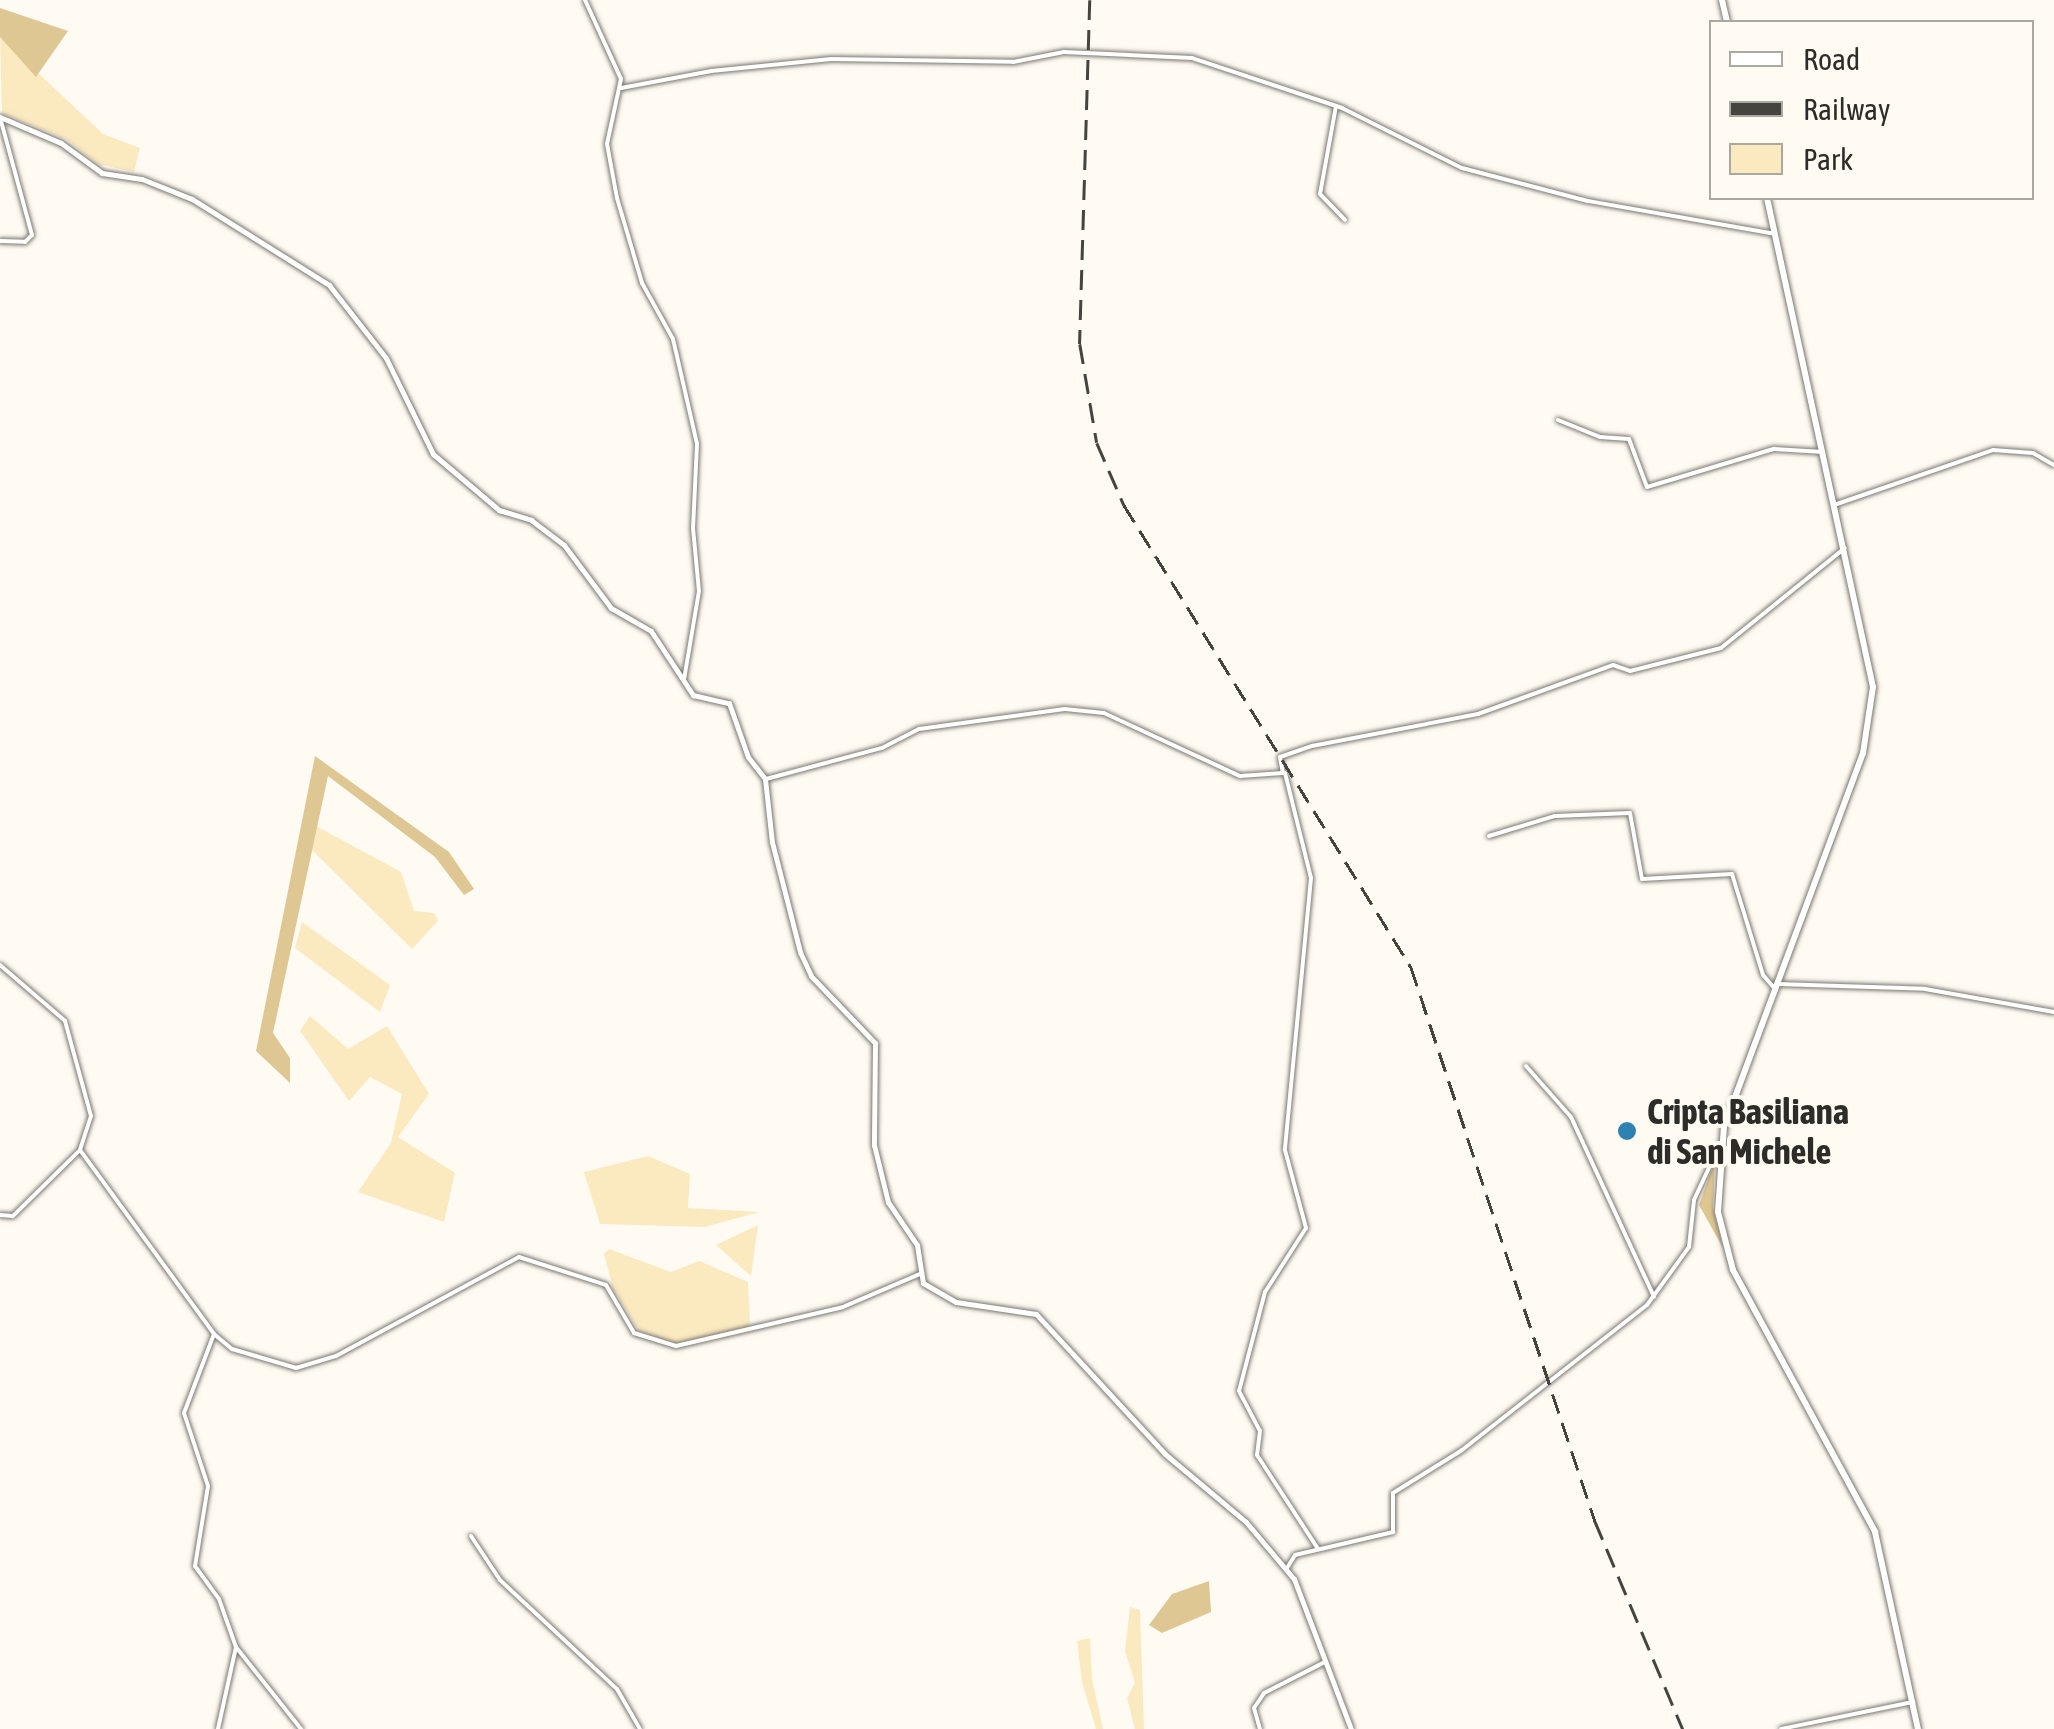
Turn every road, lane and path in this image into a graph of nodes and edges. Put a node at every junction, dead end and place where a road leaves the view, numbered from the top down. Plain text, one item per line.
1 (585, 0) edge
2 (622, 88) junction
3 (1336, 106) junction
4 (0, 117) edge
5 (1767, 200) edge
6 (1344, 220) dead end
7 (1775, 234) junction
8 (0, 241) edge
9 (1558, 420) dead end
10 (1823, 452) junction
11 (2054, 465) edge
12 (1834, 505) junction
13 (1844, 548) junction
14 (684, 680) junction
15 (1284, 772) junction
16 (765, 779) junction
17 (1489, 836) dead end
18 (0, 965) edge
19 (1777, 987) junction
20 (2054, 1012) edge
21 (1526, 1066) dead end
22 (1720, 1144) junction
23 (80, 1150) junction
24 (0, 1215) edge
25 (920, 1274) junction
26 (1654, 1297) junction
27 (214, 1334) junction
28 (471, 1536) dead end
29 (1318, 1548) junction
30 (1286, 1568) junction
31 (236, 1647) junction
32 (1323, 1663) junction
33 (1912, 1702) junction
34 (218, 1729) edge
35 (301, 1729) edge
36 (640, 1729) edge
37 (1260, 1729) edge
38 (1351, 1729) edge
39 (1781, 1729) edge
40 (1918, 1729) edge

1 - 2 street
2 - 3 street
2 - 14 street
3 - 6 street
3 - 7 street
4 - 8 street
4 - 14 street
5 - 7 main road
7 - 10 main road
9 - 10 street
10 - 12 main road
11 - 12 street
12 - 13 main road
13 - 15 street
13 - 19 main road
14 - 16 street
15 - 16 street
15 - 29 street
16 - 25 street
17 - 19 street
18 - 23 street
19 - 20 street
19 - 22 main road
21 - 26 street
22 - 26 street
22 - 33 main road
23 - 24 street
23 - 27 street
25 - 27 street
25 - 30 street
26 - 29 street
27 - 31 street
28 - 36 street
29 - 30 street
30 - 32 street
31 - 34 street
31 - 35 street
32 - 37 street
32 - 38 street
33 - 39 street
33 - 40 main road

